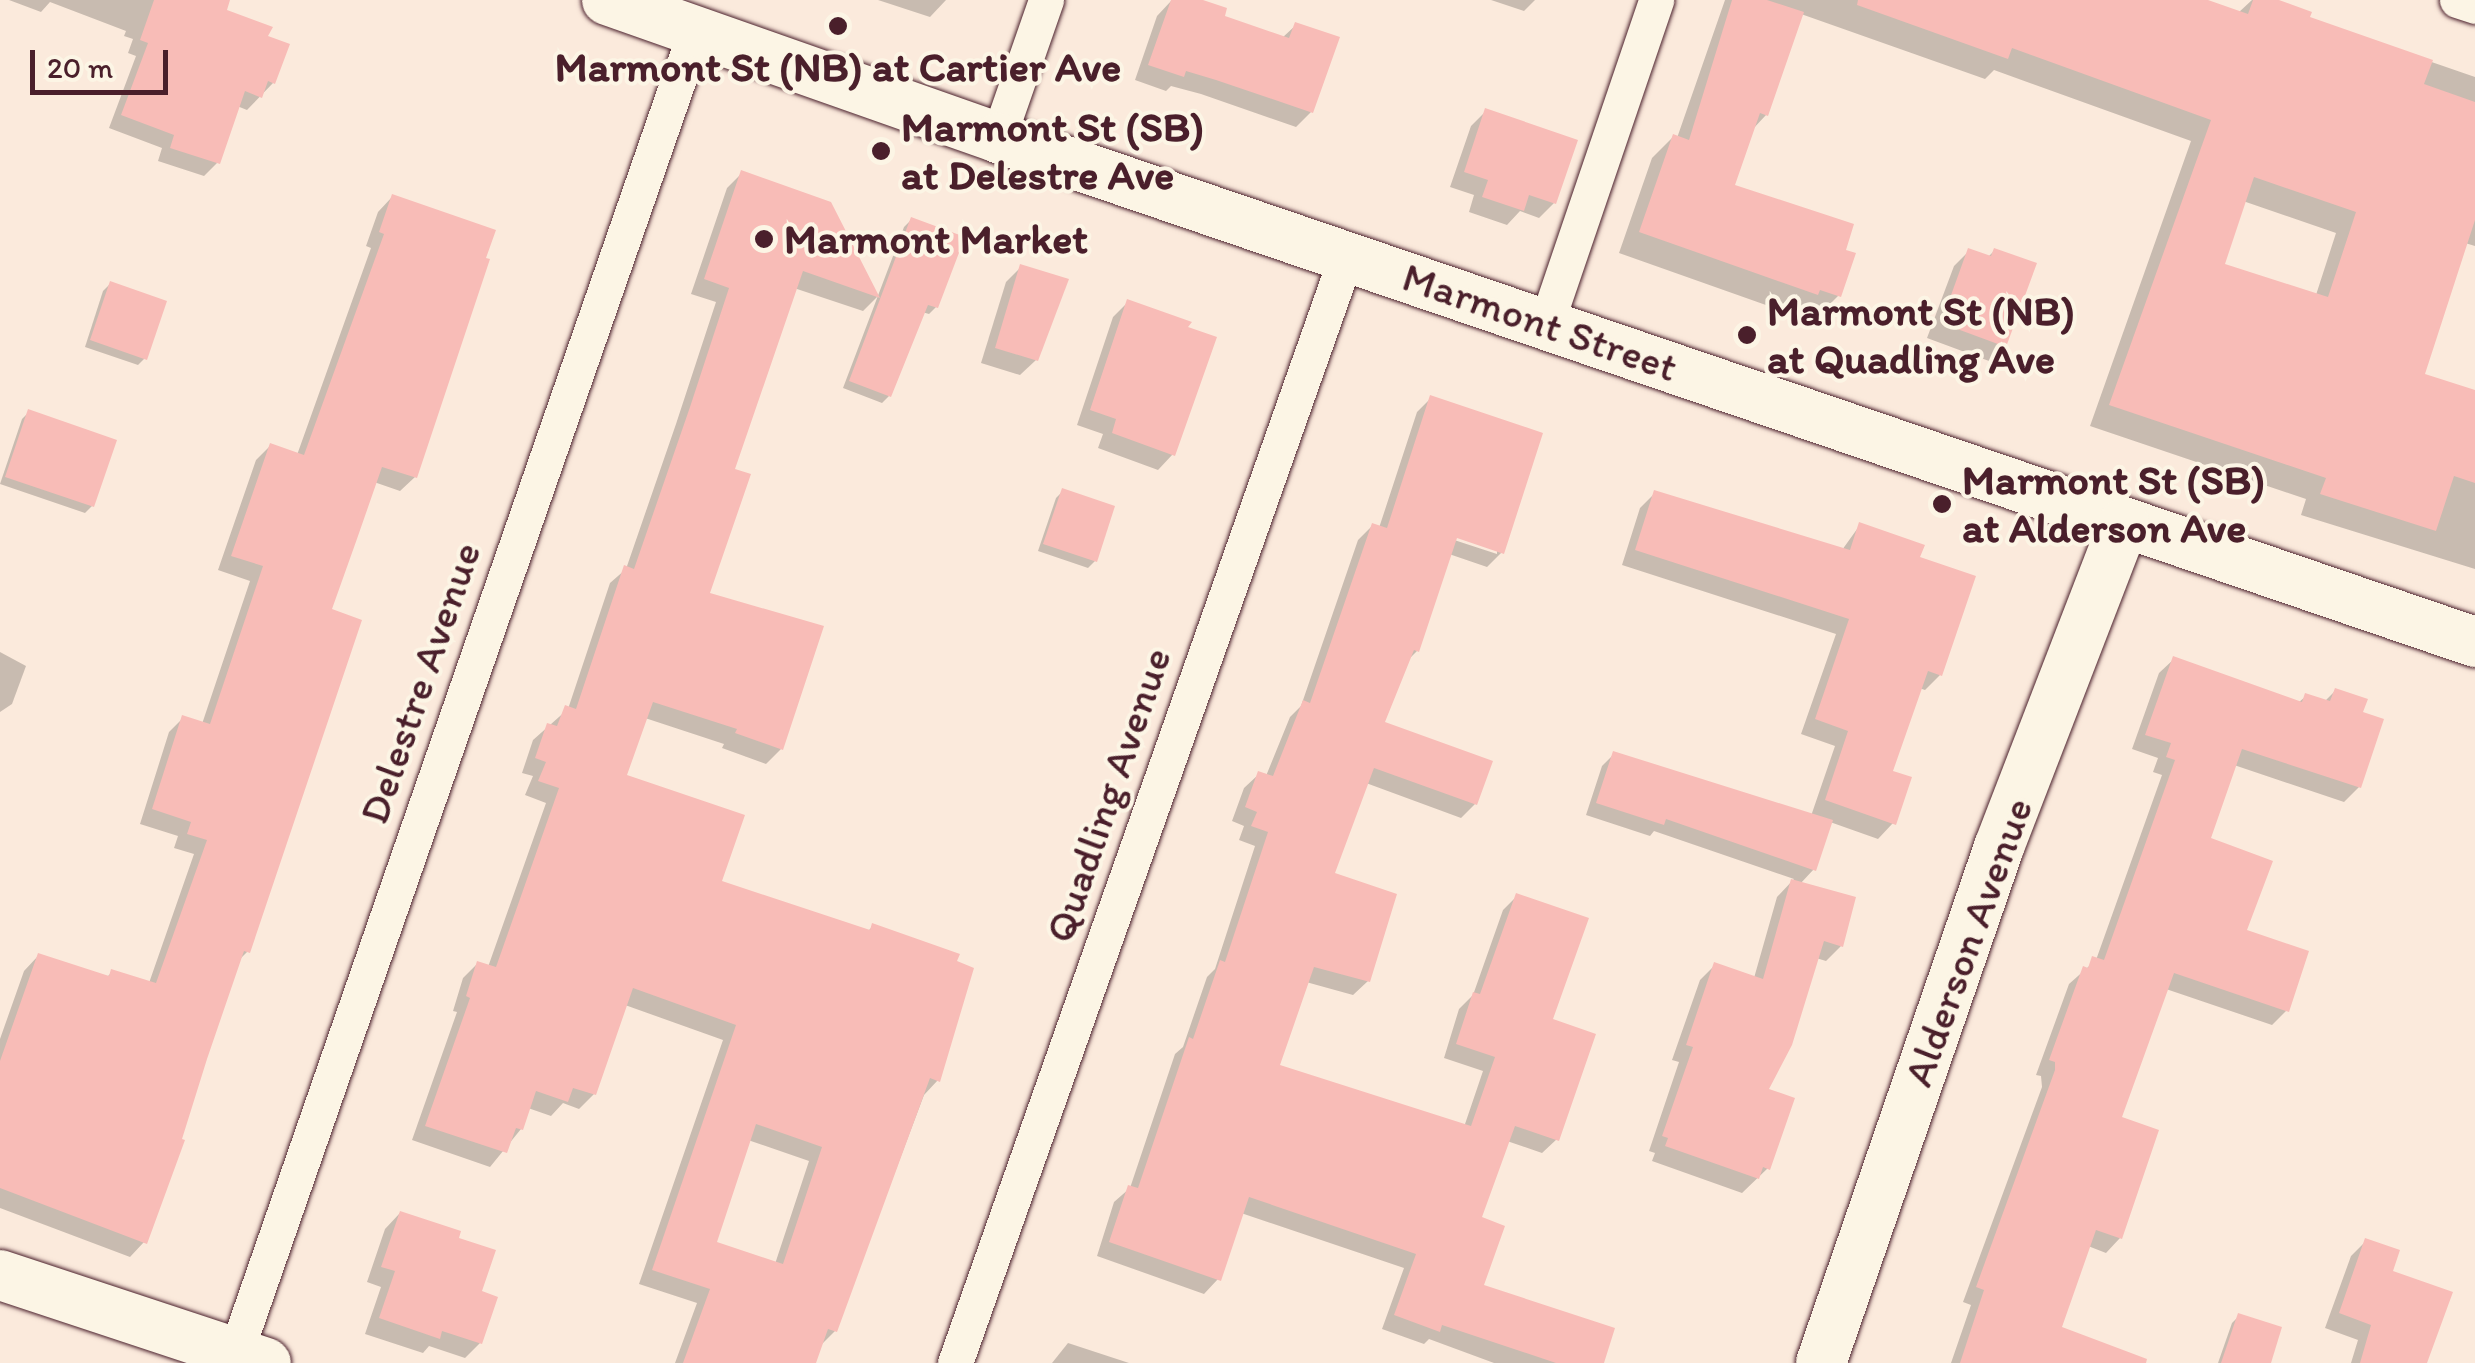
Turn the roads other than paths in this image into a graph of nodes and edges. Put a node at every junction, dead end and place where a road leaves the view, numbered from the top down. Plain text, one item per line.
1 (607, 0) edge
2 (1046, 0) edge
3 (1656, 0) edge
4 (2457, 0) edge
5 (2475, 6) edge
6 (695, 32) junction
7 (998, 138) junction
8 (1346, 257) junction
9 (1546, 324) junction
10 (2124, 523) junction
11 (2475, 642) edge
12 (0, 1274) edge
13 (244, 1360) edge
14 (955, 1363) edge
15 (1821, 1363) edge

1 - 6 main road, Marmont Street
2 - 7 street
3 - 9 street
4 - 5 street
6 - 7 main road, Marmont Street
6 - 13 street, Delestre Avenue
7 - 8 main road, Marmont Street
8 - 9 main road, Marmont Street
8 - 14 street, Quadling Avenue
9 - 10 main road, Marmont Street
10 - 11 main road, Marmont Street
10 - 15 main road, Alderson Avenue
12 - 13 main road

